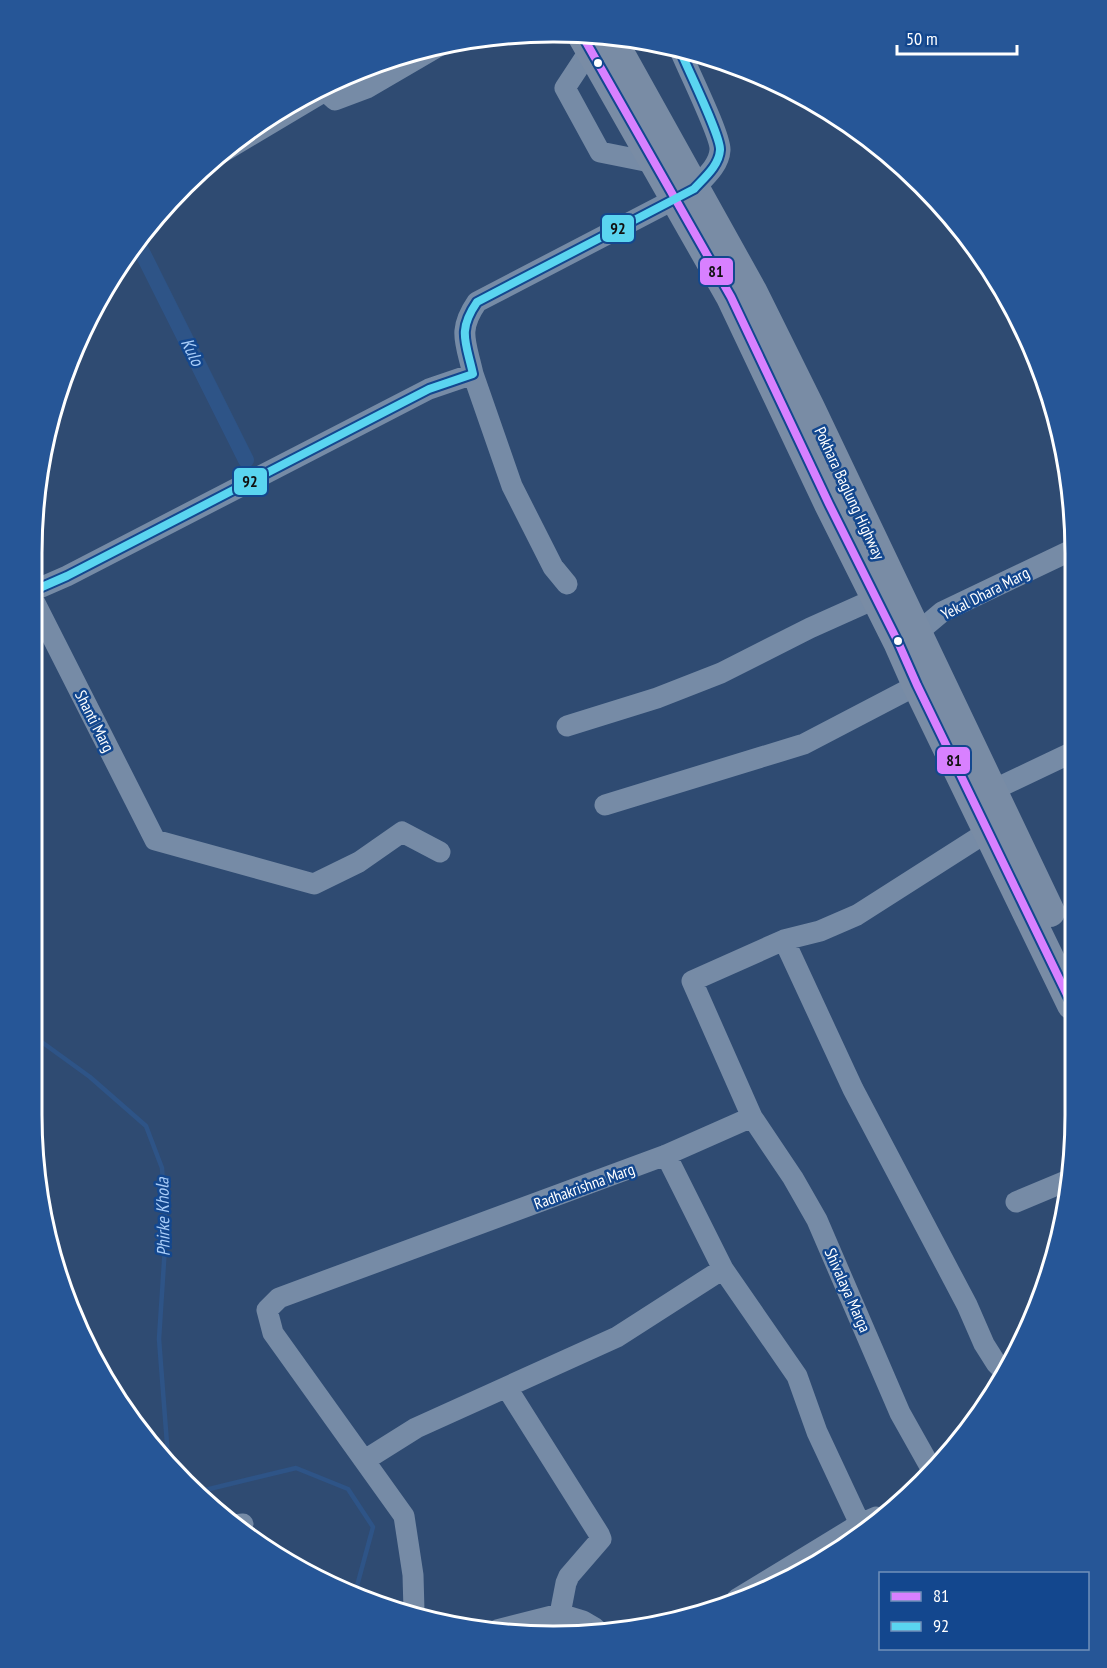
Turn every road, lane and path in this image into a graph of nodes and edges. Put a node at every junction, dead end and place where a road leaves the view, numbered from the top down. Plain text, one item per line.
1 (592, 43) edge
2 (596, 44) edge
3 (596, 44) edge
4 (684, 59) edge
5 (412, 62) edge
6 (329, 94) edge
7 (655, 163) junction
8 (685, 194) junction
9 (472, 374) junction
10 (1065, 553) edge
11 (567, 584) dead end
12 (42, 587) edge
13 (877, 598) junction
14 (42, 617) edge
15 (908, 637) junction
16 (917, 685) junction
17 (567, 726) dead end
18 (1065, 756) edge
19 (993, 790) junction
20 (605, 805) dead end
21 (997, 826) junction
22 (440, 852) dead end
23 (784, 939) junction
24 (1065, 947) edge
25 (1065, 988) edge
26 (752, 1117) junction
27 (666, 1155) junction
28 (1061, 1183) edge
29 (1016, 1202) dead end
30 (723, 1269) junction
31 (998, 1366) edge
32 (507, 1388) junction
33 (365, 1460) junction
34 (928, 1463) edge
35 (867, 1518) edge
36 (852, 1530) edge
37 (781, 1572) edge
38 (414, 1607) edge
39 (560, 1614) junction
40 (518, 1625) edge
41 (589, 1625) edge

1 - 7 street
2 - 7 highway, Pokhara Baglung Highway
3 - 8 highway, Pokhara Baglung Highway
4 - 8 street
5 - 6 street
7 - 8 highway, Pokhara Baglung Highway
8 - 9 street
8 - 13 highway, Pokhara Baglung Highway
8 - 15 highway, Pokhara Baglung Highway
9 - 11 street
9 - 12 street
10 - 15 street, Yekal Dhara Marg
13 - 15 highway, Pokhara Baglung Highway
13 - 17 street
14 - 22 street, Shanti Marg
15 - 16 highway, Pokhara Baglung Highway
15 - 19 highway, Pokhara Baglung Highway
16 - 20 street
16 - 21 highway, Pokhara Baglung Highway
18 - 19 street
19 - 21 highway, Pokhara Baglung Highway
21 - 23 street
21 - 24 highway, Pokhara Baglung Highway
21 - 25 highway, Pokhara Baglung Highway
23 - 26 street
23 - 31 street
26 - 27 street, Radhakrishna Marg
26 - 34 street, Shivalaya Marga
27 - 30 street
27 - 33 street, Radhakrishna Marg
28 - 29 street
30 - 32 street
30 - 35 street
32 - 33 street
32 - 39 street
33 - 38 street, Radhakrishna Marg
36 - 37 street
39 - 40 street
39 - 41 street

